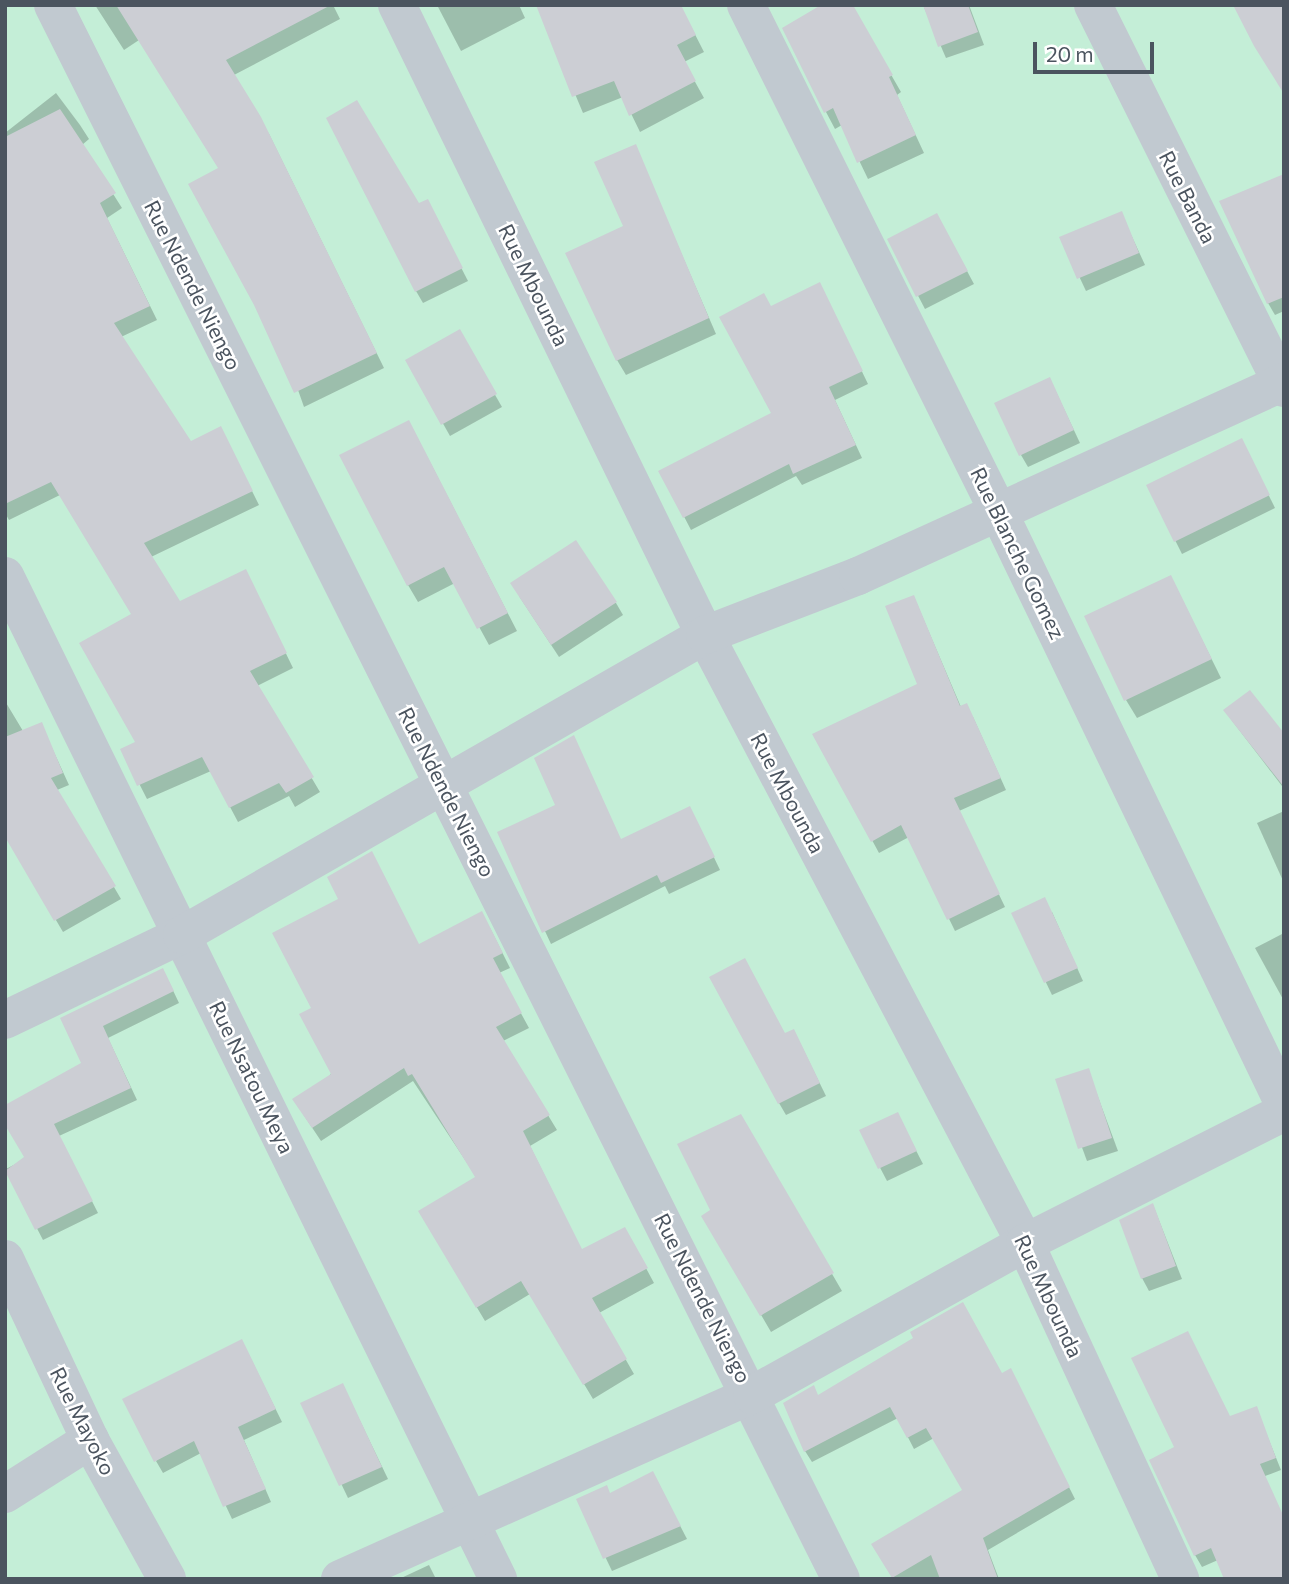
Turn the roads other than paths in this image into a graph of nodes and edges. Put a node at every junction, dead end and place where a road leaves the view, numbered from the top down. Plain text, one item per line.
1 (53, 5) edge
2 (397, 5) edge
3 (746, 5) edge
4 (1093, 5) edge
5 (1283, 385) edge
6 (999, 513) junction
7 (5, 576) edge
8 (705, 635) junction
9 (442, 785) junction
10 (182, 935) junction
11 (5, 1020) edge
12 (1284, 1104) edge
13 (1284, 1112) edge
14 (1025, 1243) junction
15 (5, 1259) edge
16 (752, 1395) junction
17 (90, 1440) junction
18 (5, 1494) edge
19 (470, 1523) junction
20 (167, 1579) edge
21 (340, 1579) edge
22 (498, 1579) edge
23 (841, 1579) edge
24 (1180, 1579) edge

1 - 9 street, Rue Ndende Niengo
2 - 8 street, Rue Mbounda
3 - 6 street, Rue Blanche Gomez
4 - 5 street, Rue Banda
5 - 6 street
6 - 8 street
6 - 12 street, Rue Blanche Gomez
7 - 10 street, Rue Nsatou Meya
8 - 9 street
8 - 14 street, Rue Mbounda
9 - 10 street
9 - 16 street, Rue Ndende Niengo
10 - 11 street
10 - 19 street, Rue Nsatou Meya
13 - 14 street
14 - 16 street
14 - 24 street, Rue Mbounda
15 - 17 street, Rue Mayoko
16 - 19 street
16 - 23 street, Rue Ndende Niengo
17 - 18 street
17 - 20 street, Rue Mayoko
19 - 21 street
19 - 22 street, Rue Nsatou Meya

